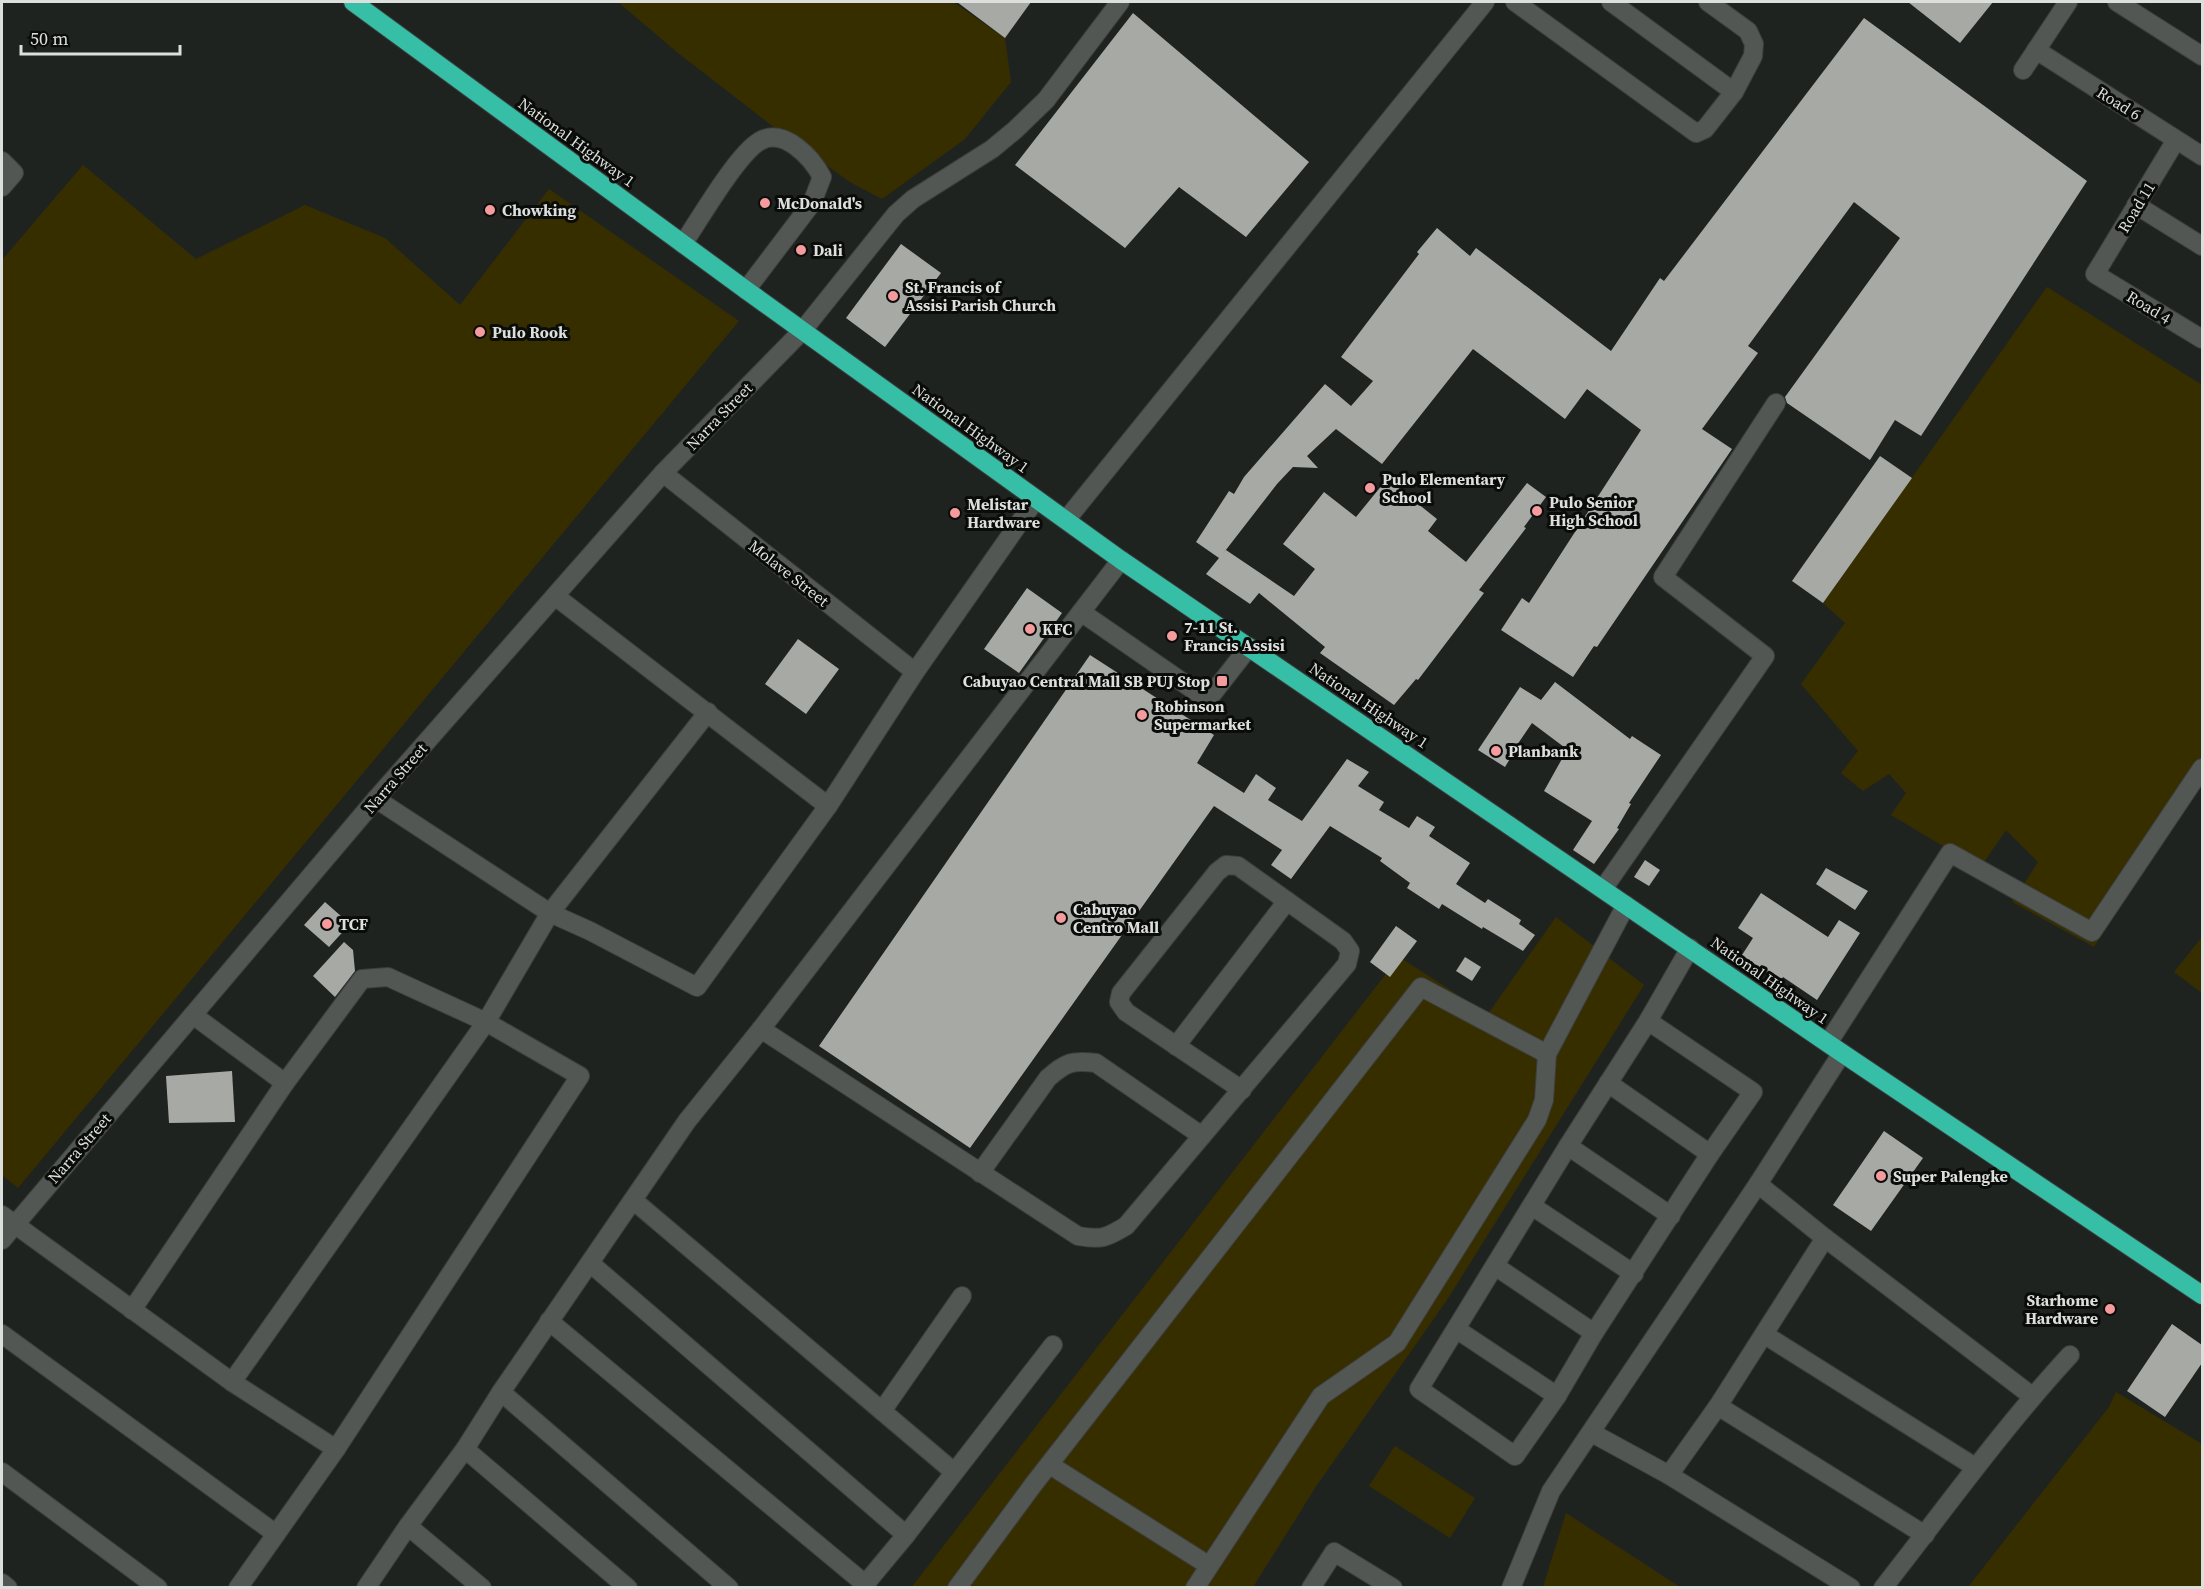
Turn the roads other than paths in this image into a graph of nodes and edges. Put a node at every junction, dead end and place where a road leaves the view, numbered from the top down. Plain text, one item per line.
1 (353, 2) edge
2 (1120, 2) edge
3 (1485, 2) edge
4 (1515, 2) edge
5 (1611, 2) edge
6 (1708, 2) edge
7 (2068, 2) edge
8 (2117, 2) edge
9 (2036, 51) junction
10 (2202, 56) edge
11 (2023, 70) dead end
12 (1734, 92) junction
13 (2176, 140) junction
14 (2202, 156) edge
15 (2, 161) edge
16 (2, 187) edge
17 (2136, 205) junction
18 (683, 244) junction
19 (2202, 246) edge
20 (2095, 274) joint
21 (746, 291) junction
22 (803, 330) junction
23 (2202, 339) edge
24 (1776, 403) dead end
25 (663, 474) junction
26 (1036, 499) junction
27 (1066, 520) junction
28 (1121, 560) junction
29 (555, 597) junction
30 (1081, 612) junction
31 (1249, 647) junction
32 (915, 672) junction
33 (708, 712) junction
34 (2202, 768) edge
35 (376, 799) junction
36 (828, 806) junction
37 (1603, 889) junction
38 (1287, 901) junction
39 (1626, 905) junction
40 (550, 913) junction
41 (1690, 948) junction
42 (193, 1015) junction
43 (1648, 1021) junction
44 (486, 1022) junction
45 (762, 1029) junction
46 (1176, 1046) junction
47 (1835, 1048) junction
48 (1547, 1054) junction
49 (285, 1083) junction
50 (1608, 1083) junction
51 (1242, 1090) junction
52 (1203, 1137) junction
53 (1568, 1146) junction
54 (1710, 1154) junction
55 (980, 1173) junction
56 (1758, 1185) junction
57 (633, 1200) junction
58 (1532, 1206) junction
59 (1671, 1216) junction
60 (8, 1219) edge
61 (1825, 1238) junction
62 (2, 1240) edge
63 (590, 1263) junction
64 (1495, 1266) junction
65 (1634, 1274) junction
66 (2202, 1295) edge
67 (962, 1296) dead end
68 (132, 1310) junction
69 (549, 1321) junction
70 (1456, 1329) junction
71 (1594, 1333) junction
72 (2, 1334) edge
73 (1765, 1335) junction
74 (1053, 1345) dead end
75 (2070, 1355) dead end
76 (232, 1382) junction
77 (501, 1392) junction
78 (1557, 1396) junction
79 (2032, 1396) junction
80 (1718, 1406) junction
81 (882, 1411) junction
82 (1592, 1433) junction
83 (336, 1449) junction
84 (465, 1449) junction
85 (1050, 1465) junction
86 (1975, 1467) junction
87 (2, 1472) edge
88 (954, 1472) junction
89 (1669, 1475) junction
90 (408, 1526) junction
91 (276, 1534) junction
92 (906, 1535) junction
93 (1925, 1535) junction
94 (1208, 1565) junction
95 (2, 1583) edge
96 (864, 1586) edge
97 (8, 1587) edge
98 (158, 1587) edge
99 (238, 1587) edge
100 (368, 1587) edge
101 (482, 1587) edge
102 (628, 1587) edge
103 (729, 1587) edge
104 (957, 1587) edge
105 (1195, 1587) edge
106 (1311, 1587) edge
107 (1394, 1587) edge
108 (1512, 1587) edge
109 (1851, 1587) edge
110 (1883, 1587) edge

1 - 18 highway, National Highway 1
2 - 22 street, Narra Street
3 - 27 street
4 - 12 street
5 - 12 street
6 - 12 street
7 - 9 street
8 - 10 street
9 - 11 street
9 - 13 street, Road 6
13 - 14 street, Road 6
13 - 17 street, Road 11
15 - 16 street
17 - 19 street
17 - 20 street, Road 11
18 - 21 highway, National Highway 1
18 - 21 street
20 - 23 street, Road 4
21 - 22 highway, National Highway 1
22 - 25 street, Narra Street
22 - 26 highway, National Highway 1
24 - 37 street
25 - 29 street, Narra Street
25 - 32 street, Molave Street
26 - 27 highway, National Highway 1
26 - 32 street
27 - 28 highway, National Highway 1
28 - 30 street
28 - 31 highway, National Highway 1
29 - 33 street
29 - 35 street, Narra Street
30 - 31 street
30 - 45 street
31 - 37 highway, National Highway 1
32 - 36 street
33 - 36 street
33 - 40 street
34 - 47 street
35 - 40 street
35 - 42 street, Narra Street
36 - 40 street
37 - 39 highway, National Highway 1
38 - 46 street
38 - 46 street
38 - 51 street
39 - 41 highway, National Highway 1
39 - 48 street
40 - 44 street
41 - 43 street
41 - 47 highway, National Highway 1
42 - 49 street
42 - 60 street, Narra Street
43 - 50 street
43 - 54 street
44 - 49 street
44 - 76 street
44 - 83 street
45 - 55 street
45 - 57 street
46 - 51 street
47 - 56 street
47 - 66 highway, National Highway 1
48 - 85 street
48 - 94 street
49 - 68 street
50 - 53 street
50 - 54 street
51 - 52 street
52 - 55 street
52 - 55 street
53 - 58 street
53 - 59 street
54 - 59 street
56 - 61 street
56 - 82 street
57 - 63 street
57 - 81 street
58 - 64 street
58 - 65 street
59 - 65 street
60 - 62 street, Narra Street
60 - 68 street
61 - 73 street
61 - 79 street
63 - 69 street
63 - 92 street
64 - 70 street
64 - 71 street
65 - 71 street
67 - 81 street
68 - 76 street
69 - 77 street
69 - 96 street
70 - 78 street
70 - 78 street
71 - 78 street
72 - 91 street
73 - 80 street
73 - 86 street
74 - 88 street
75 - 79 street
76 - 83 street
77 - 84 street
77 - 103 street
79 - 86 street
80 - 89 street
80 - 93 street
81 - 88 street
82 - 89 street
82 - 108 street
83 - 91 street
84 - 90 street
84 - 102 street
85 - 94 street
85 - 104 street
86 - 93 street
87 - 98 street
88 - 92 street
89 - 109 street
90 - 100 street
90 - 101 street
91 - 99 street
92 - 96 street
93 - 110 street
94 - 105 street
95 - 97 street
106 - 107 street

